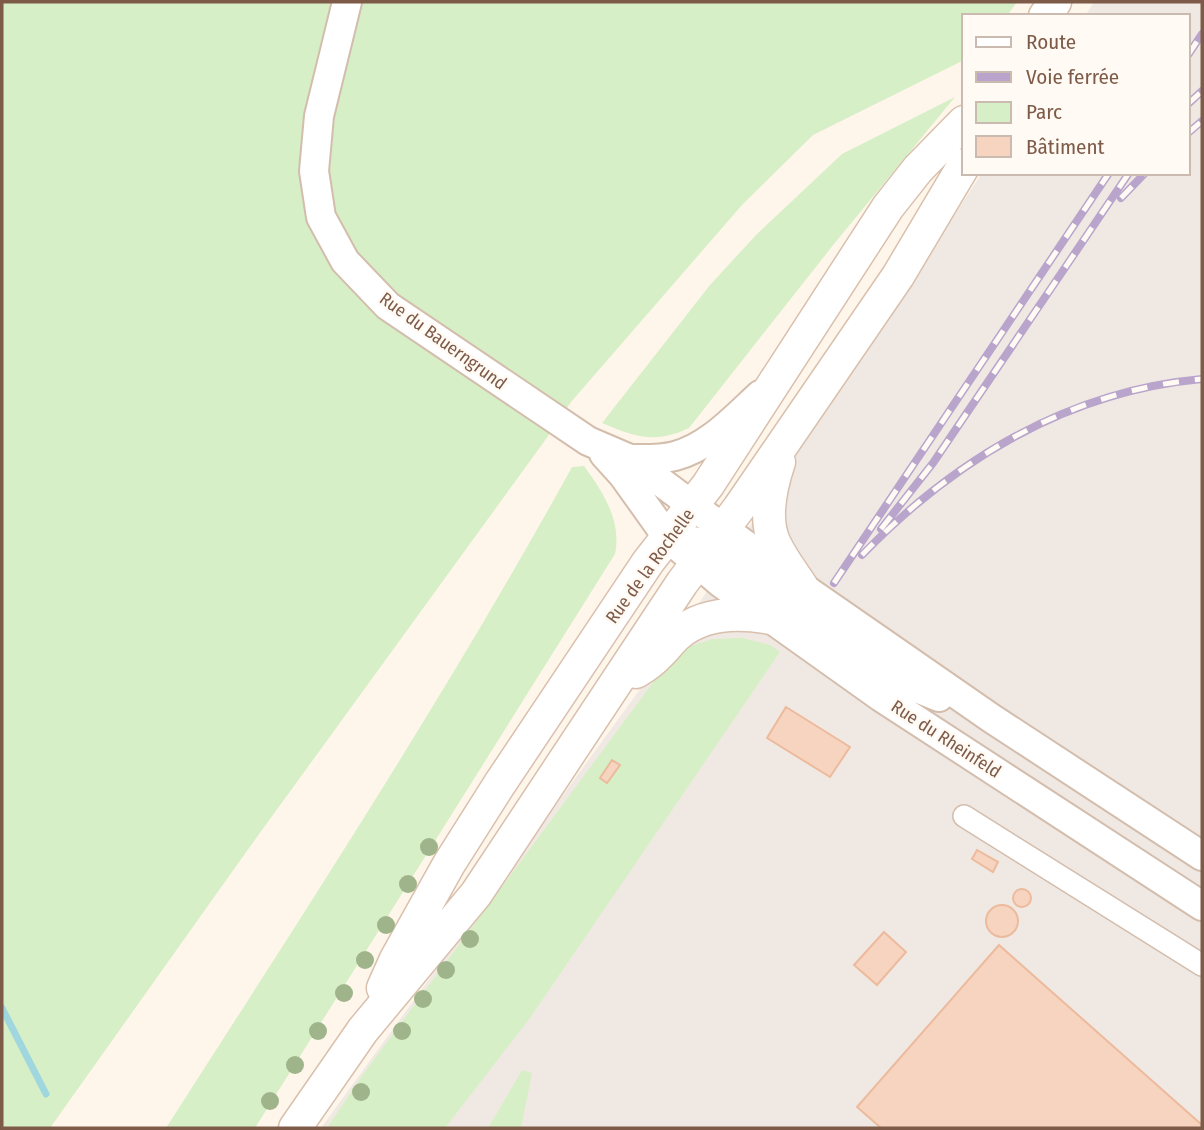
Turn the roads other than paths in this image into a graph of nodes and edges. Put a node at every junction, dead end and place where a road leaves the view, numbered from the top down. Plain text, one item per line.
1 (347, 2) edge
2 (962, 124) edge
3 (962, 168) edge
4 (773, 384) junction
5 (787, 438) junction
6 (593, 444) junction
7 (630, 459) junction
8 (694, 507) junction
9 (668, 538) junction
10 (710, 545) junction
11 (802, 587) junction
12 (771, 618) junction
13 (610, 692) junction
14 (991, 718) junction
15 (964, 816) dead end
16 (1171, 836) junction
17 (1202, 839) edge
18 (1202, 856) edge
19 (1202, 906) edge
20 (1202, 965) edge
21 (363, 1030) junction
22 (295, 1128) edge

1 - 6 street, Rue du Bauerngrund
2 - 4 main road, Rue de la Rochelle
3 - 5 main road, Rue de la Rochelle
4 - 7 street
4 - 8 main road, Rue de la Rochelle
5 - 10 main road, Rue de la Rochelle
5 - 11 main road
6 - 7 street, Rue du Bauerngrund
6 - 9 street, Rue du Bauerngrund
7 - 8 street, Rue du Bauerngrund
8 - 9 main road, Rue de la Rochelle
8 - 10 street, Rue du Rheinfeld
9 - 10 street, Rue du Bauerngrund
9 - 21 main road, Rue de la Rochelle
10 - 11 street, Rue du Rheinfeld
10 - 12 street, Rue du Rheinfeld
10 - 13 main road, Rue de la Rochelle
10 - 14 street, Rue du Rheinfeld
11 - 14 street, Rue du Rheinfeld
12 - 13 main road
12 - 19 street, Rue du Rheinfeld
13 - 21 main road, Rue de la Rochelle
14 - 16 street, Rue du Rheinfeld
15 - 20 street
16 - 17 street
16 - 18 street, Rue du Rheinfeld
21 - 22 main road, Rue de la Rochelle

